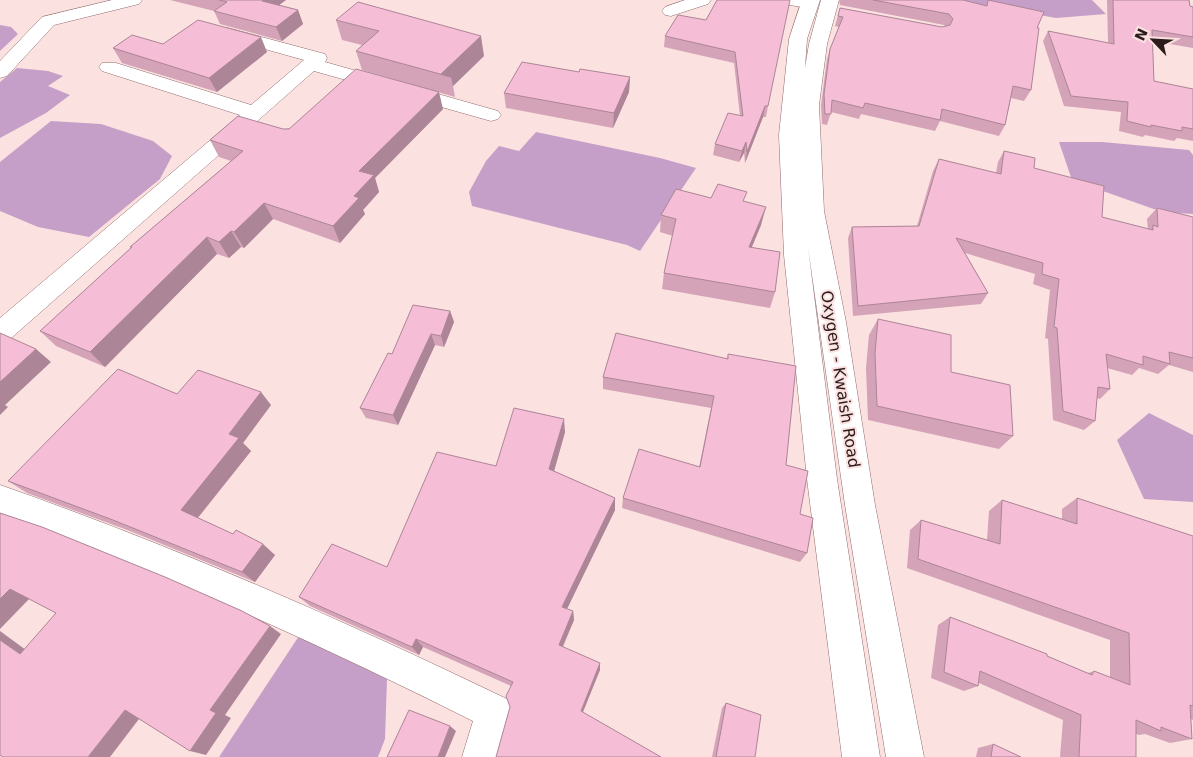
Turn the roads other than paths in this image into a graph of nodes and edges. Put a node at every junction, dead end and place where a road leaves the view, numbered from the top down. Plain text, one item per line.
1 (133, 0) edge
2 (702, 0) edge
3 (818, 4) edge
4 (671, 11) dead end
5 (208, 28) edge
6 (311, 64) junction
7 (109, 67) dead end
8 (0, 72) edge
9 (256, 113) junction
10 (491, 115) dead end
11 (0, 333) edge
12 (0, 498) edge
13 (480, 757) edge
14 (861, 757) edge
15 (905, 757) edge

1 - 8 street
2 - 4 street
3 - 14 street, Oxygen - Kwaish Road
3 - 15 street, Oxygen - Kwaish Road
5 - 6 street
6 - 9 street
6 - 10 street
7 - 9 street
9 - 11 street
12 - 13 street

